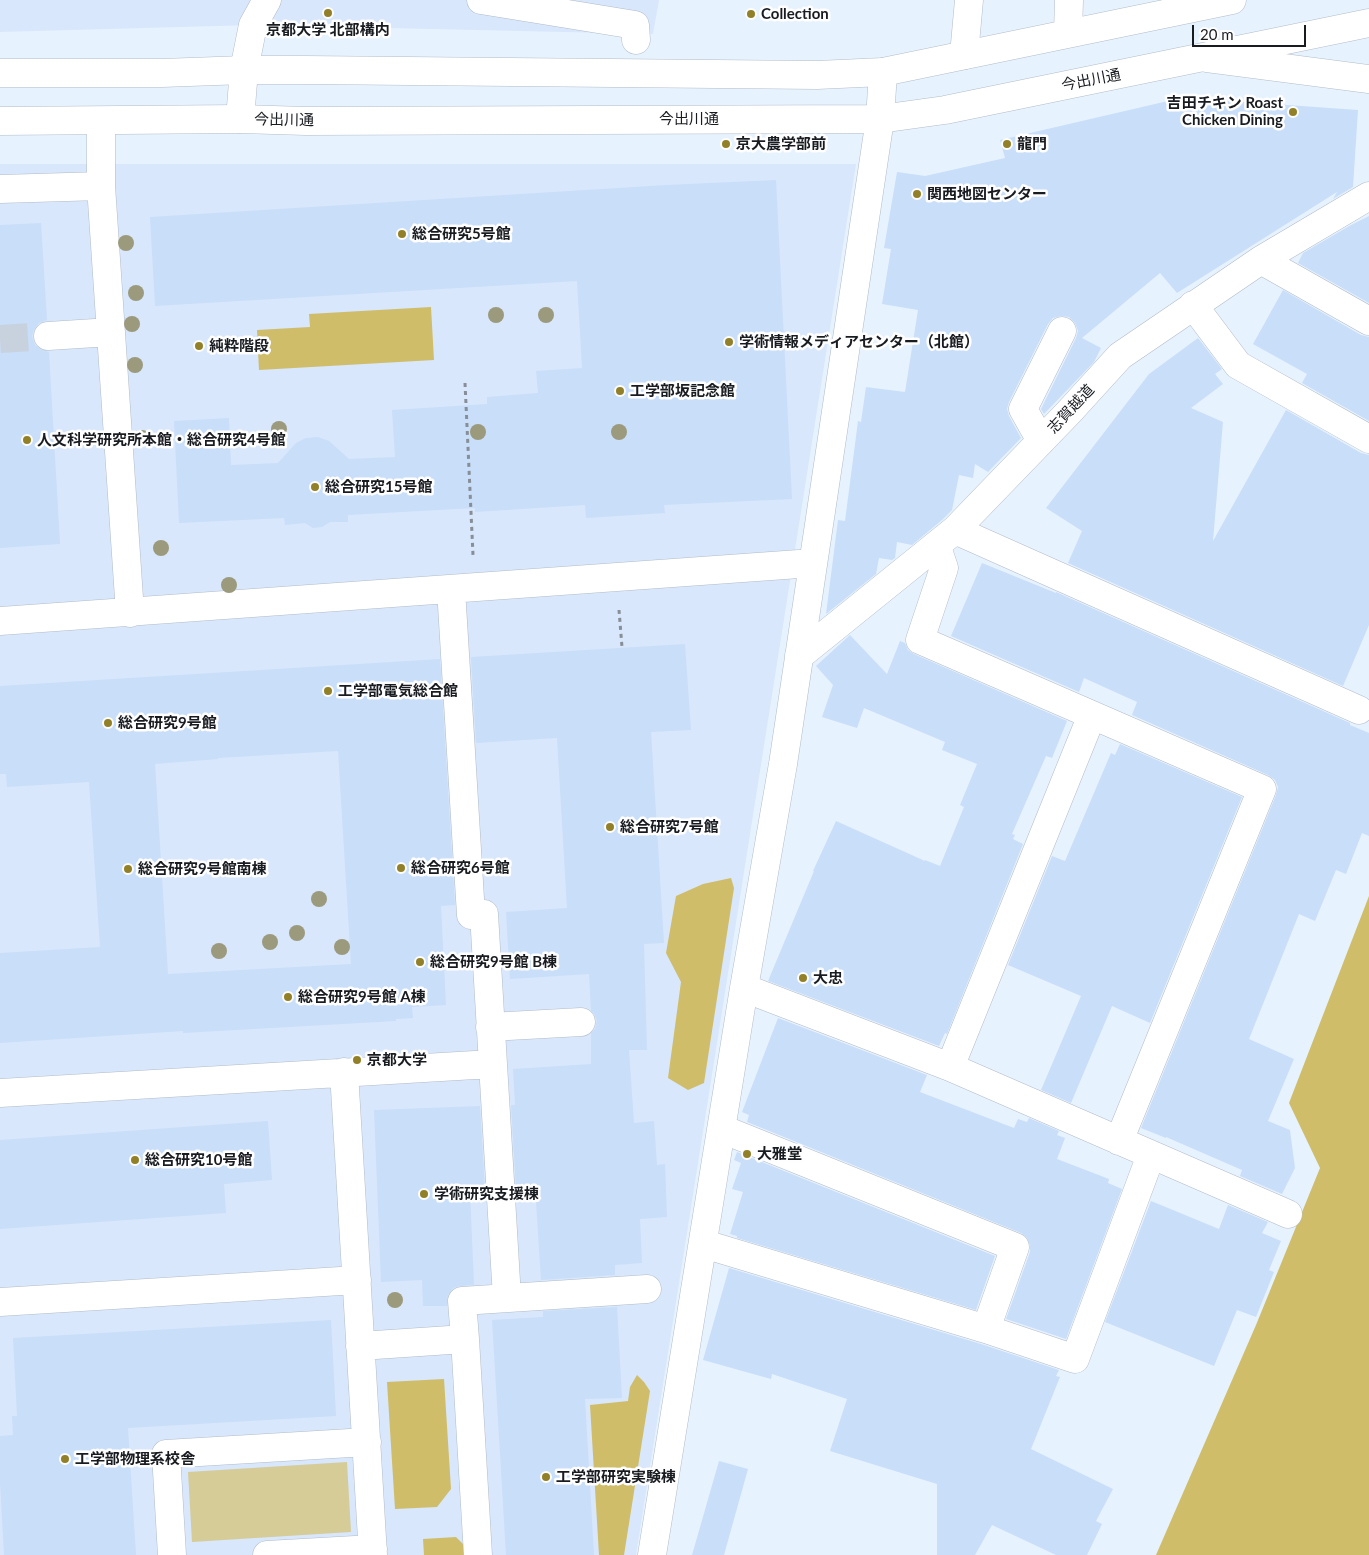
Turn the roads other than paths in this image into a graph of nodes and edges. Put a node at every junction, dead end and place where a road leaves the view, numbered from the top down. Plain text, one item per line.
1 (267, 0) edge
2 (481, 0) edge
3 (969, 0) edge
4 (1069, 0) edge
5 (1224, 1) edge
6 (1369, 23) edge
7 (1068, 33) junction
8 (636, 40) dead end
9 (964, 55) junction
10 (1203, 57) junction
11 (244, 70) junction
12 (883, 72) junction
13 (0, 73) edge
14 (1369, 79) edge
15 (240, 119) junction
16 (880, 119) junction
17 (101, 121) junction
18 (0, 122) edge
19 (101, 186) junction
20 (0, 189) edge
21 (1369, 196) edge
22 (1261, 260) junction
23 (1193, 305) junction
24 (1369, 322) edge
25 (1062, 331) dead end
26 (111, 332) junction
27 (48, 336) tunnel mouth
28 (1369, 439) edge
29 (1041, 441) junction
30 (946, 539) junction
31 (814, 563) junction
32 (463, 588) junction
33 (130, 613) junction
34 (0, 621) edge
35 (799, 656) junction
36 (1359, 710) dead end
37 (1092, 715) junction
38 (744, 988) junction
39 (581, 1022) dead end
40 (490, 1027) junction
41 (492, 1064) junction
42 (950, 1067) junction
43 (344, 1072) junction
44 (0, 1093) edge
45 (722, 1129) junction
46 (1119, 1141) junction
47 (1151, 1155) junction
48 (1288, 1214) dead end
49 (704, 1244) junction
50 (357, 1280) junction
51 (647, 1289) dead end
52 (507, 1298) junction
53 (0, 1302) edge
54 (986, 1329) junction
55 (465, 1339) junction
56 (360, 1346) junction
57 (367, 1442) junction
58 (373, 1552) edge
59 (172, 1555) edge
60 (267, 1555) edge
61 (478, 1555) edge
62 (652, 1555) edge

1 - 11 street
2 - 8 street
3 - 9 street
4 - 7 street
5 - 7 street
6 - 10 street, 今出川通
7 - 9 street
9 - 12 street
10 - 14 street
10 - 16 street, 今出川通
11 - 12 street
11 - 13 street
11 - 15 street
12 - 16 street
15 - 16 street, 今出川通
15 - 17 street, 今出川通
16 - 31 street
17 - 18 street, 今出川通
17 - 19 street
19 - 20 street
19 - 26 street
21 - 22 street, 志賀越道
22 - 23 street, 志賀越道
22 - 24 street
23 - 28 street
23 - 29 street, 志賀越道
25 - 29 street
26 - 27 street
26 - 33 street
29 - 30 street, 志賀越道
30 - 35 street, 志賀越道
30 - 36 street
30 - 37 street
31 - 32 street
31 - 35 street
32 - 33 street
32 - 40 street
33 - 34 street
35 - 38 street
37 - 42 street
37 - 46 street
38 - 42 street
38 - 45 street
39 - 40 street
40 - 41 street
41 - 43 street
41 - 52 street
42 - 46 street
43 - 44 street
43 - 50 street
45 - 49 street
45 - 54 street
46 - 47 street
47 - 48 street
47 - 54 street
49 - 54 street
49 - 62 street
50 - 53 street
50 - 56 street
51 - 52 street
52 - 55 street
55 - 56 street
55 - 61 street
56 - 57 street
57 - 58 street
57 - 59 street
58 - 60 street

